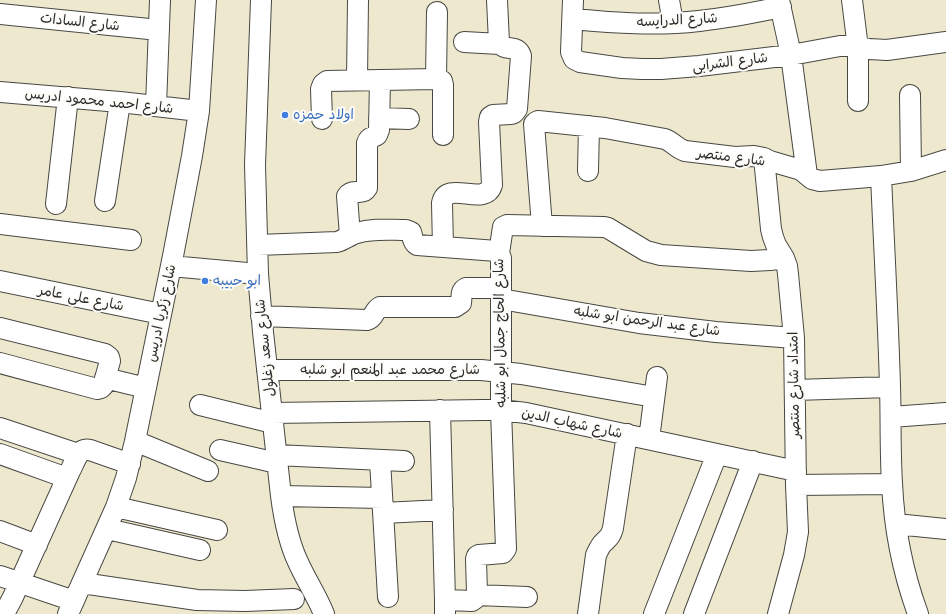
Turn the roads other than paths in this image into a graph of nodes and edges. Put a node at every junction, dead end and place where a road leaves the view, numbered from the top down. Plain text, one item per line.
1 (160, 0) edge
2 (206, 0) edge
3 (261, 0) edge
4 (358, 0) edge
5 (498, 0) edge
6 (669, 0) edge
7 (852, 0) edge
8 (780, 4) edge
9 (573, 9) edge
10 (437, 12) dead end
11 (0, 14) edge
12 (673, 23) junction
13 (159, 30) junction
14 (464, 42) dead end
15 (946, 42) edge
16 (503, 46) junction
17 (858, 48) junction
18 (791, 55) junction
19 (436, 79) junction
20 (357, 80) junction
21 (380, 80) junction
22 (0, 92) edge
23 (910, 95) dead end
24 (68, 97) junction
25 (858, 101) dead end
26 (120, 102) junction
27 (156, 106) junction
28 (199, 111) junction
29 (380, 118) junction
30 (322, 119) dead end
31 (409, 119) dead end
32 (589, 126) junction
33 (442, 135) dead end
34 (764, 158) junction
35 (946, 160) edge
36 (588, 171) dead end
37 (911, 172) junction
38 (807, 175) junction
39 (881, 176) junction
40 (106, 201) dead end
41 (56, 204) dead end
42 (0, 224) edge
43 (542, 226) junction
44 (350, 236) junction
45 (131, 240) dead end
46 (258, 245) junction
47 (443, 247) junction
48 (500, 253) junction
49 (784, 258) junction
50 (171, 266) junction
51 (258, 274) junction
52 (0, 281) edge
53 (501, 293) junction
54 (161, 314) junction
55 (261, 316) junction
56 (0, 328) edge
57 (794, 338) junction
58 (0, 363) edge
59 (267, 370) junction
60 (502, 372) junction
61 (657, 377) dead end
62 (102, 384) junction
63 (890, 387) junction
64 (146, 388) junction
65 (795, 390) junction
66 (654, 397) junction
67 (200, 405) dead end
68 (440, 410) junction
69 (501, 410) junction
70 (946, 413) edge
71 (891, 417) junction
72 (273, 418) junction
73 (0, 428) edge
74 (627, 434) junction
75 (649, 439) junction
76 (136, 441) junction
77 (220, 450) dead end
78 (0, 454) edge
79 (78, 454) junction
80 (717, 454) junction
81 (277, 459) junction
82 (380, 460) junction
83 (404, 462) dead end
84 (753, 462) junction
85 (130, 464) junction
86 (208, 471) dead end
87 (67, 478) junction
88 (796, 478) junction
89 (892, 484) junction
90 (281, 496) junction
91 (383, 505) junction
92 (116, 507) junction
93 (443, 510) junction
94 (896, 524) junction
95 (107, 529) junction
96 (946, 529) edge
97 (217, 530) dead end
98 (0, 531) edge
99 (37, 545) junction
100 (200, 550) dead end
101 (0, 576) edge
102 (307, 581) junction
103 (20, 583) junction
104 (388, 596) dead end
105 (477, 596) junction
106 (527, 597) dead end
107 (74, 599) edge
108 (291, 606) edge
109 (445, 607) edge
110 (697, 613) edge
111 (4, 614) edge
112 (324, 614) edge
113 (588, 614) edge
114 (654, 614) edge
115 (778, 614) edge
116 (918, 614) edge

1 - 13 street
2 - 28 street, شارع زكريا ادريس
3 - 46 street, شارع سعد زغلول
4 - 20 street
5 - 16 street
6 - 12 street
7 - 17 street
8 - 12 street, شارع الدرايسه
8 - 18 street
9 - 12 street, شارع الدرايسه
9 - 18 street, شارع الشرابى
10 - 19 street
11 - 13 street, شارع السادات
13 - 27 street
14 - 16 street
15 - 17 street, شارع الشرابى
16 - 47 street
17 - 18 street, شارع الشرابى
17 - 25 street
18 - 38 street
19 - 21 street
19 - 33 street
20 - 21 street
20 - 30 street
21 - 29 street
22 - 24 street, شارع احمد محمود ادريس
23 - 37 street
24 - 26 street, شارع احمد محمود ادريس
24 - 41 street
26 - 27 street, شارع احمد محمود ادريس
26 - 40 street
27 - 28 street, شارع احمد محمود ادريس
28 - 50 street, شارع زكريا ادريس
29 - 31 street
29 - 44 street
32 - 34 street, شارع منتصر
32 - 36 street
32 - 43 street, شارع منتصر
34 - 38 street, شارع منتصر
34 - 49 street, امتداد شارع منتصر
35 - 37 street, شارع منتصر
37 - 39 street, شارع منتصر
38 - 39 street, شارع منتصر
39 - 63 street
42 - 45 street
43 - 48 street
43 - 49 street
44 - 46 street, شارع الحاج جمال ابو شلبه
44 - 47 street, شارع الحاج جمال ابو شلبه
46 - 51 street, شارع سعد زغلول
47 - 48 street, شارع الحاج جمال ابو شلبه
48 - 53 street, شارع الحاج جمال ابو شلبه
49 - 57 street, امتداد شارع منتصر
50 - 51 street
50 - 54 street, شارع زكريا ادريس
51 - 55 street, شارع سعد زغلول
52 - 54 street, شارع على عامر
53 - 55 street, شارع عبد الرحمن ابو شلبه
53 - 57 street, شارع عبد الرحمن ابو شلبه
53 - 60 street, شارع الحاج جمال ابو شلبه
54 - 64 street, شارع زكريا ادريس
55 - 59 street, شارع سعد زغلول
56 - 62 street
57 - 65 street, امتداد شارع منتصر
58 - 62 street
59 - 60 street, شارع محمد عبد المنعم ابو شلبه
59 - 72 street, شارع سعد زغلول
60 - 66 street, شارع محمد عبد المنعم ابو شلبه
60 - 69 street, شارع الحاج جمال ابو شلبه
61 - 66 street
62 - 64 street
63 - 65 street
63 - 71 street
64 - 76 street, شارع زكريا ادريس
65 - 88 street, امتداد شارع منتصر
66 - 75 street
67 - 72 street, شارع شهاب الدين
68 - 69 street, شارع شهاب الدين
68 - 72 street, شارع شهاب الدين
68 - 93 street
69 - 74 street, شارع شهاب الدين
69 - 105 street, شارع الحاج جمال ابو شلبه
70 - 71 street
71 - 89 street
72 - 81 street, شارع سعد زغلول
73 - 79 street
74 - 75 street, شارع شهاب الدين
74 - 113 street
75 - 80 street, شارع شهاب الدين
76 - 85 street, شارع زكريا ادريس
76 - 86 street
77 - 81 street
78 - 87 street
79 - 85 street
79 - 87 street
80 - 84 street, شارع شهاب الدين
80 - 114 street
81 - 82 street
81 - 90 street, شارع سعد زغلول
82 - 83 street
82 - 91 street
84 - 88 street, شارع شهاب الدين
84 - 110 street
85 - 92 street, شارع زكريا ادريس
87 - 99 street
88 - 89 street, شارع شهاب الدين
88 - 115 street, امتداد شارع منتصر
89 - 94 street
90 - 91 street
90 - 102 street, شارع سعد زغلول
91 - 93 street
91 - 104 street
92 - 95 street, شارع زكريا ادريس
92 - 97 street
93 - 109 street
94 - 96 street
94 - 116 street
95 - 100 street
95 - 107 street, شارع زكريا ادريس
98 - 99 street
99 - 103 street
101 - 103 street
102 - 108 street
102 - 112 street, شارع سعد زغلول
103 - 107 street
103 - 111 street
105 - 106 street
105 - 109 street
107 - 108 street

